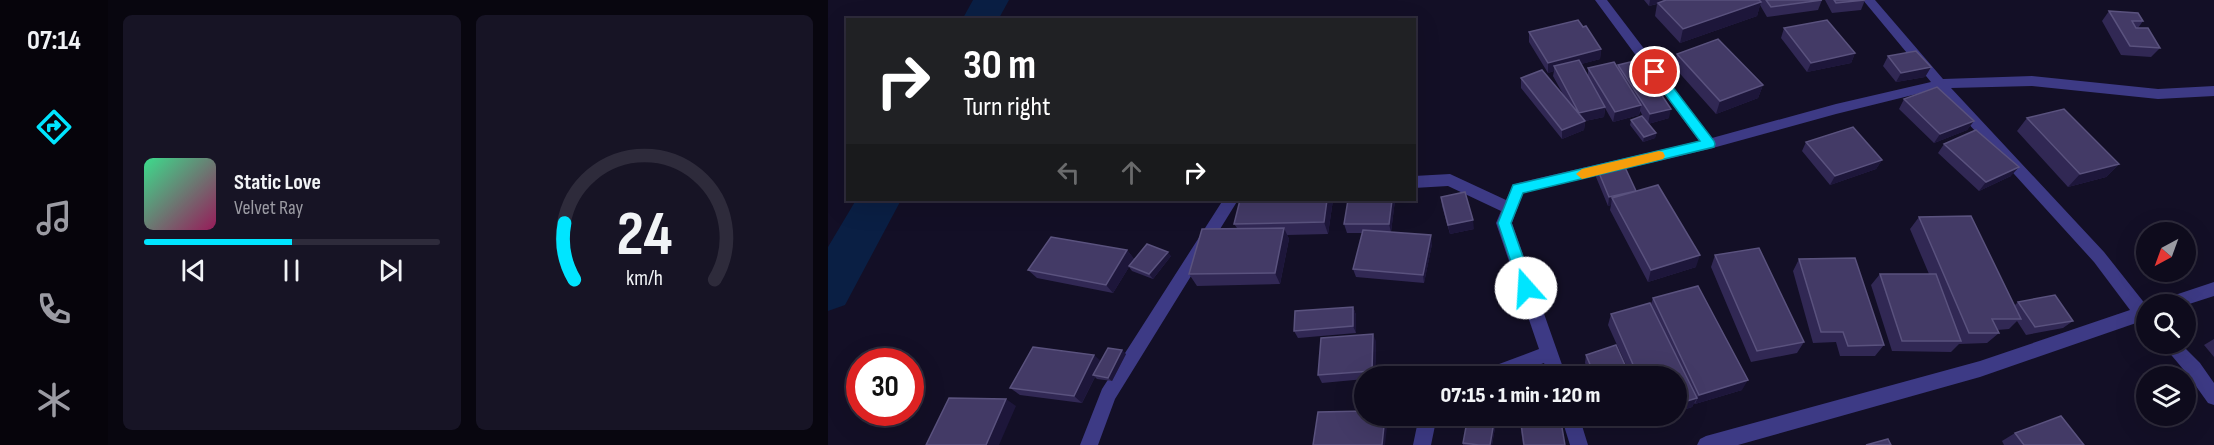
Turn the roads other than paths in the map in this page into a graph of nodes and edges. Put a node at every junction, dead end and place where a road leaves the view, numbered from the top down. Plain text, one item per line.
1 (1602, 0) edge
2 (1869, 0) edge
3 (1940, 84) junction
4 (2214, 91) edge
5 (1709, 144) junction
6 (1416, 182) edge
7 (1230, 201) edge
8 (1509, 208) junction
9 (2214, 289) edge
10 (2196, 295) edge
11 (2136, 303) edge
12 (2136, 317) edge
13 (1549, 353) junction
14 (2180, 354) edge
15 (1515, 366) edge
16 (1554, 366) edge
17 (2214, 397) edge
18 (1426, 426) edge
19 (1573, 426) edge
20 (1089, 445) edge
21 (1422, 445) edge
22 (1579, 445) edge
23 (1706, 445) edge

1 - 5 street
2 - 3 street
3 - 4 street
3 - 5 street
3 - 11 street
5 - 8 street
6 - 8 street
7 - 20 street
8 - 13 street
9 - 10 street
12 - 23 street
13 - 15 street
13 - 16 street
14 - 17 street
18 - 21 street
19 - 22 street

